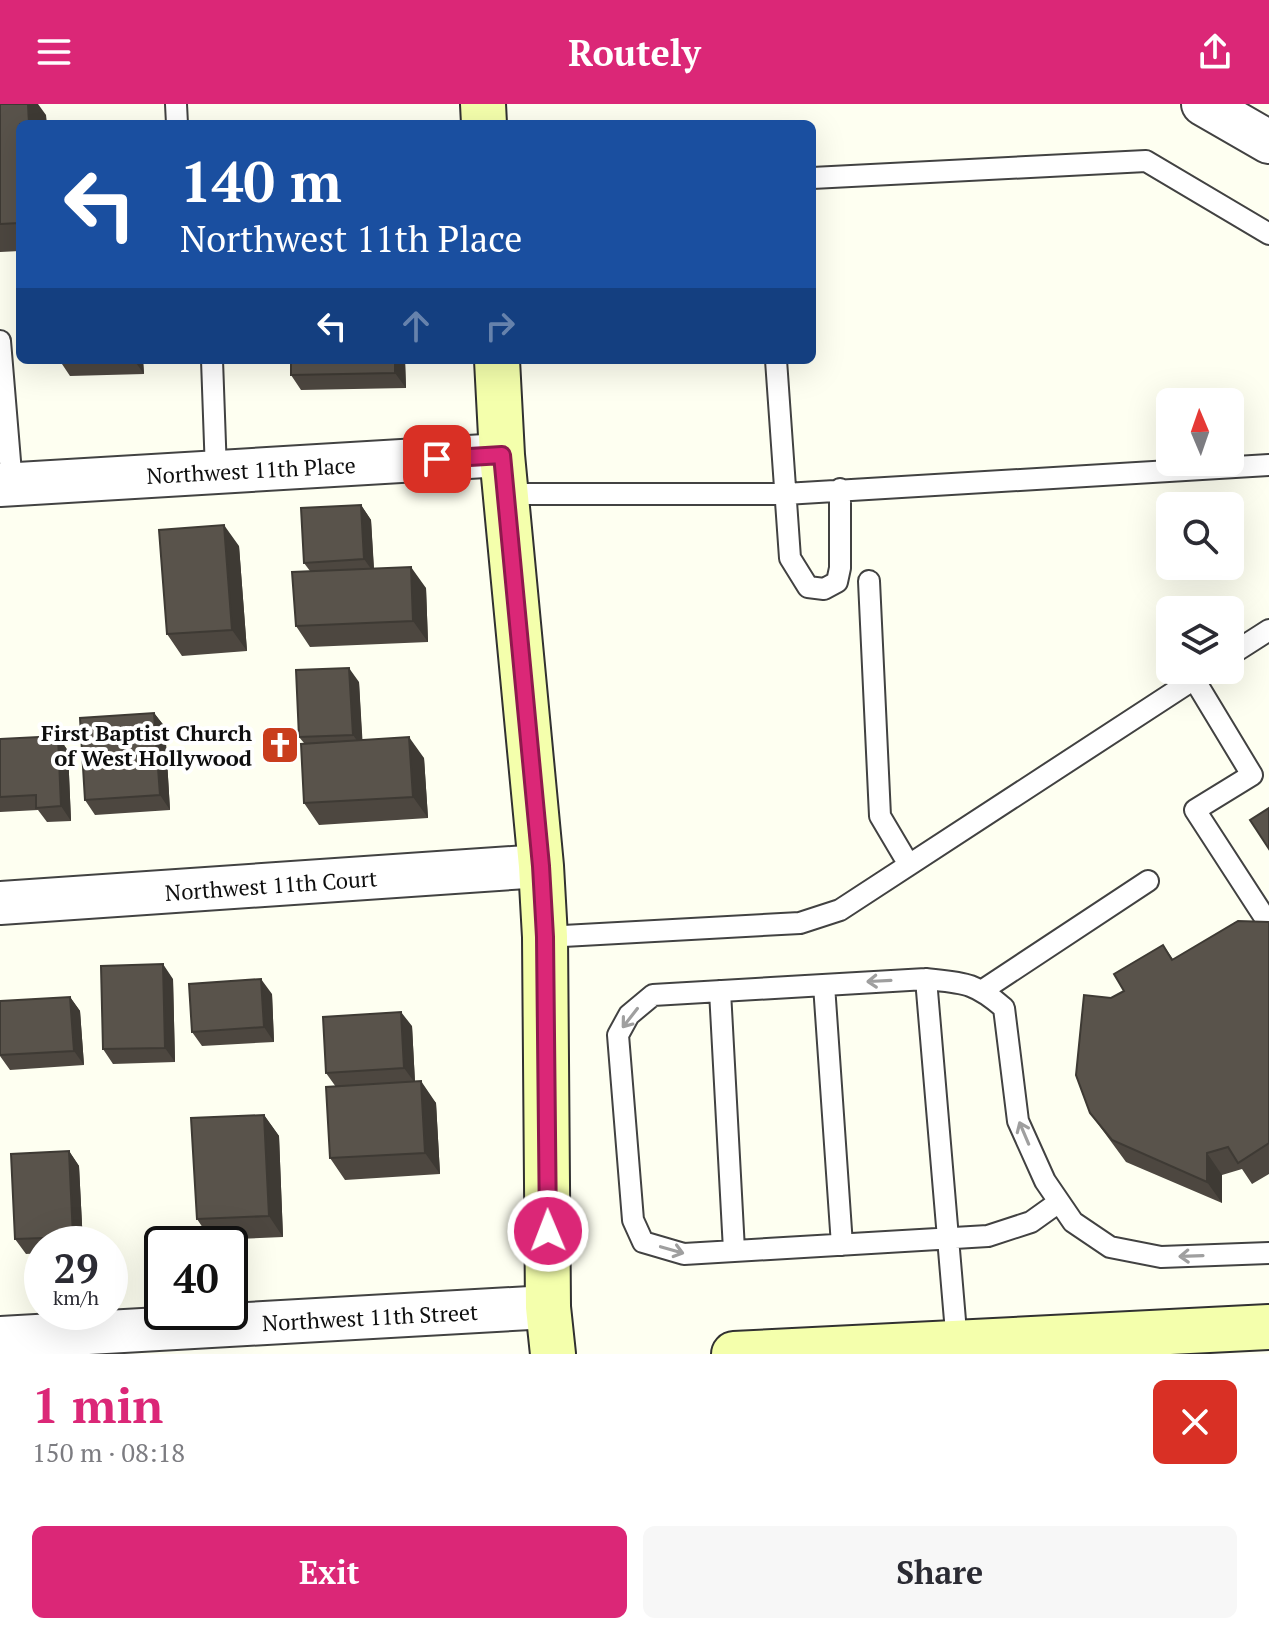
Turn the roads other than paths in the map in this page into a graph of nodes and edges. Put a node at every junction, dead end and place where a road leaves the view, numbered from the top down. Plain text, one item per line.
1 (1203, 104) edge
2 (1269, 142) edge
3 (816, 178) edge
4 (1269, 234) edge
5 (0, 341) edge
6 (212, 364) edge
7 (497, 364) edge
8 (776, 364) edge
9 (1269, 465) edge
10 (216, 472) junction
11 (504, 475) junction
12 (6, 485) edge
13 (840, 489) junction
14 (785, 494) junction
15 (869, 581) dead end
16 (1269, 630) edge
17 (1244, 646) edge
18 (1186, 684) edge
19 (1206, 684) edge
20 (909, 865) junction
21 (541, 866) junction
22 (1148, 881) dead end
23 (0, 903) edge
24 (1267, 921) edge
25 (545, 937) junction
26 (926, 979) junction
27 (824, 985) junction
28 (983, 990) junction
29 (720, 991) junction
30 (1059, 1202) junction
31 (948, 1239) junction
32 (842, 1245) junction
33 (734, 1250) junction
34 (1269, 1253) edge
35 (548, 1307) junction
36 (1269, 1327) edge
37 (0, 1338) edge
38 (957, 1344) junction
39 (1117, 1345) edge
40 (553, 1354) edge
41 (734, 1354) edge

1 - 2 street
3 - 4 lane
5 - 12 lane
6 - 10 lane
7 - 11 street
8 - 14 lane
9 - 13 lane
10 - 11 street, Northwest 11th Place
10 - 12 street, Northwest 11th Place
11 - 14 lane
11 - 21 street
13 - 14 lane
13 - 14 lane
15 - 20 lane
16 - 17 lane
18 - 20 lane
19 - 24 lane
20 - 25 lane
21 - 23 street, Northwest 11th Court
21 - 25 street
22 - 28 lane
25 - 35 street
26 -> 27 lane
26 - 28 lane
26 - 31 lane
27 - 29 lane
27 - 32 lane
30 -> 28 lane
29 - 33 lane
29 -> 33 lane
30 - 31 lane
34 -> 30 lane
31 - 32 lane
31 - 38 lane
32 - 33 lane
35 - 37 street, Northwest 11th Street
35 - 40 street
36 - 39 street
38 - 39 street
38 - 41 street

